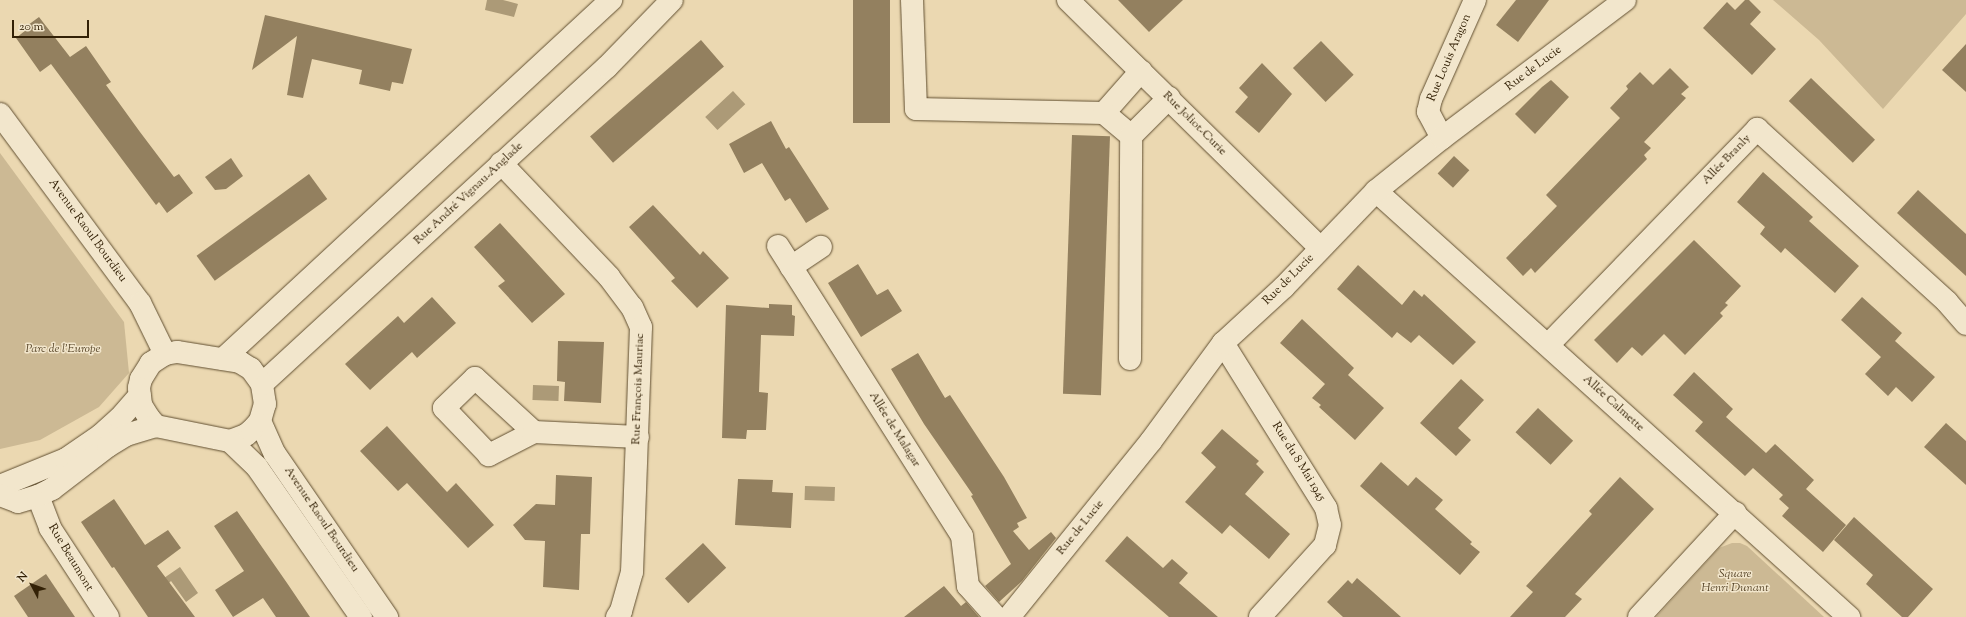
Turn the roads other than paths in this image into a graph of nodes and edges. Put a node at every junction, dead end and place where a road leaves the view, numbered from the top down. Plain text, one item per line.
1 (611, 0) edge
2 (672, 0) edge
3 (912, 0) edge
4 (1068, 0) edge
5 (1475, 0) edge
6 (1625, 0) edge
7 (1141, 71) junction
8 (1169, 98) junction
9 (1104, 113) junction
10 (0, 114) edge
11 (1132, 136) junction
12 (1442, 138) junction
13 (501, 163) junction
14 (1376, 191) junction
15 (778, 246) dead end
16 (821, 247) dead end
17 (1320, 248) junction
18 (790, 267) junction
19 (1966, 324) edge
20 (1223, 343) junction
21 (1548, 345) junction
22 (165, 354) junction
23 (223, 359) junction
24 (1130, 359) dead end
25 (262, 384) junction
26 (140, 395) junction
27 (260, 421) junction
28 (156, 426) junction
29 (534, 432) junction
30 (638, 437) junction
31 (230, 441) junction
32 (0, 486) edge
33 (0, 495) edge
34 (38, 496) junction
35 (1735, 513) junction
36 (108, 617) edge
37 (361, 617) edge
38 (387, 617) edge
39 (617, 617) edge
40 (996, 617) edge
41 (1009, 617) edge
42 (1260, 617) edge
43 (1639, 617) edge
44 (1849, 617) edge

1 - 23 street
2 - 13 street, Rue André Vignau-Anglade
3 - 9 street
4 - 7 street, Rue Joliot-Curie
5 - 12 street, Rue Louis Aragon
6 - 12 street, Rue de Lucie
7 - 8 street, Rue Joliot-Curie
7 - 9 street
8 - 11 street
8 - 17 street, Rue Joliot-Curie
9 - 11 street
10 - 22 street, Avenue Raoul Bourdieu
11 - 24 street
12 - 14 street, Rue de Lucie
13 - 25 street, Rue André Vignau-Anglade
13 - 30 street, Rue François Mauriac
14 - 17 street, Rue de Lucie
14 - 21 street, Allée Calmette
15 - 18 street, Allée de Malagar
16 - 18 street
17 - 20 street, Rue de Lucie
18 - 40 street, Allée de Malagar
19 - 21 street, Allée Branly
20 - 41 street, Rue de Lucie
20 - 42 street, Rue du 8 Mai 1945
21 - 35 street, Allée Calmette
22 - 23 street
22 - 26 street
23 - 25 street
25 - 27 street
26 - 28 street
26 - 32 street
27 - 31 street
27 - 38 street, Avenue Raoul Bourdieu
28 - 31 street
28 - 34 street
29 - 29 street
29 - 30 street
30 - 39 street, Rue François Mauriac
31 - 37 street, Avenue Raoul Bourdieu
33 - 34 street
34 - 36 street, Rue Beaumont
35 - 43 street
35 - 44 street, Allée Calmette

